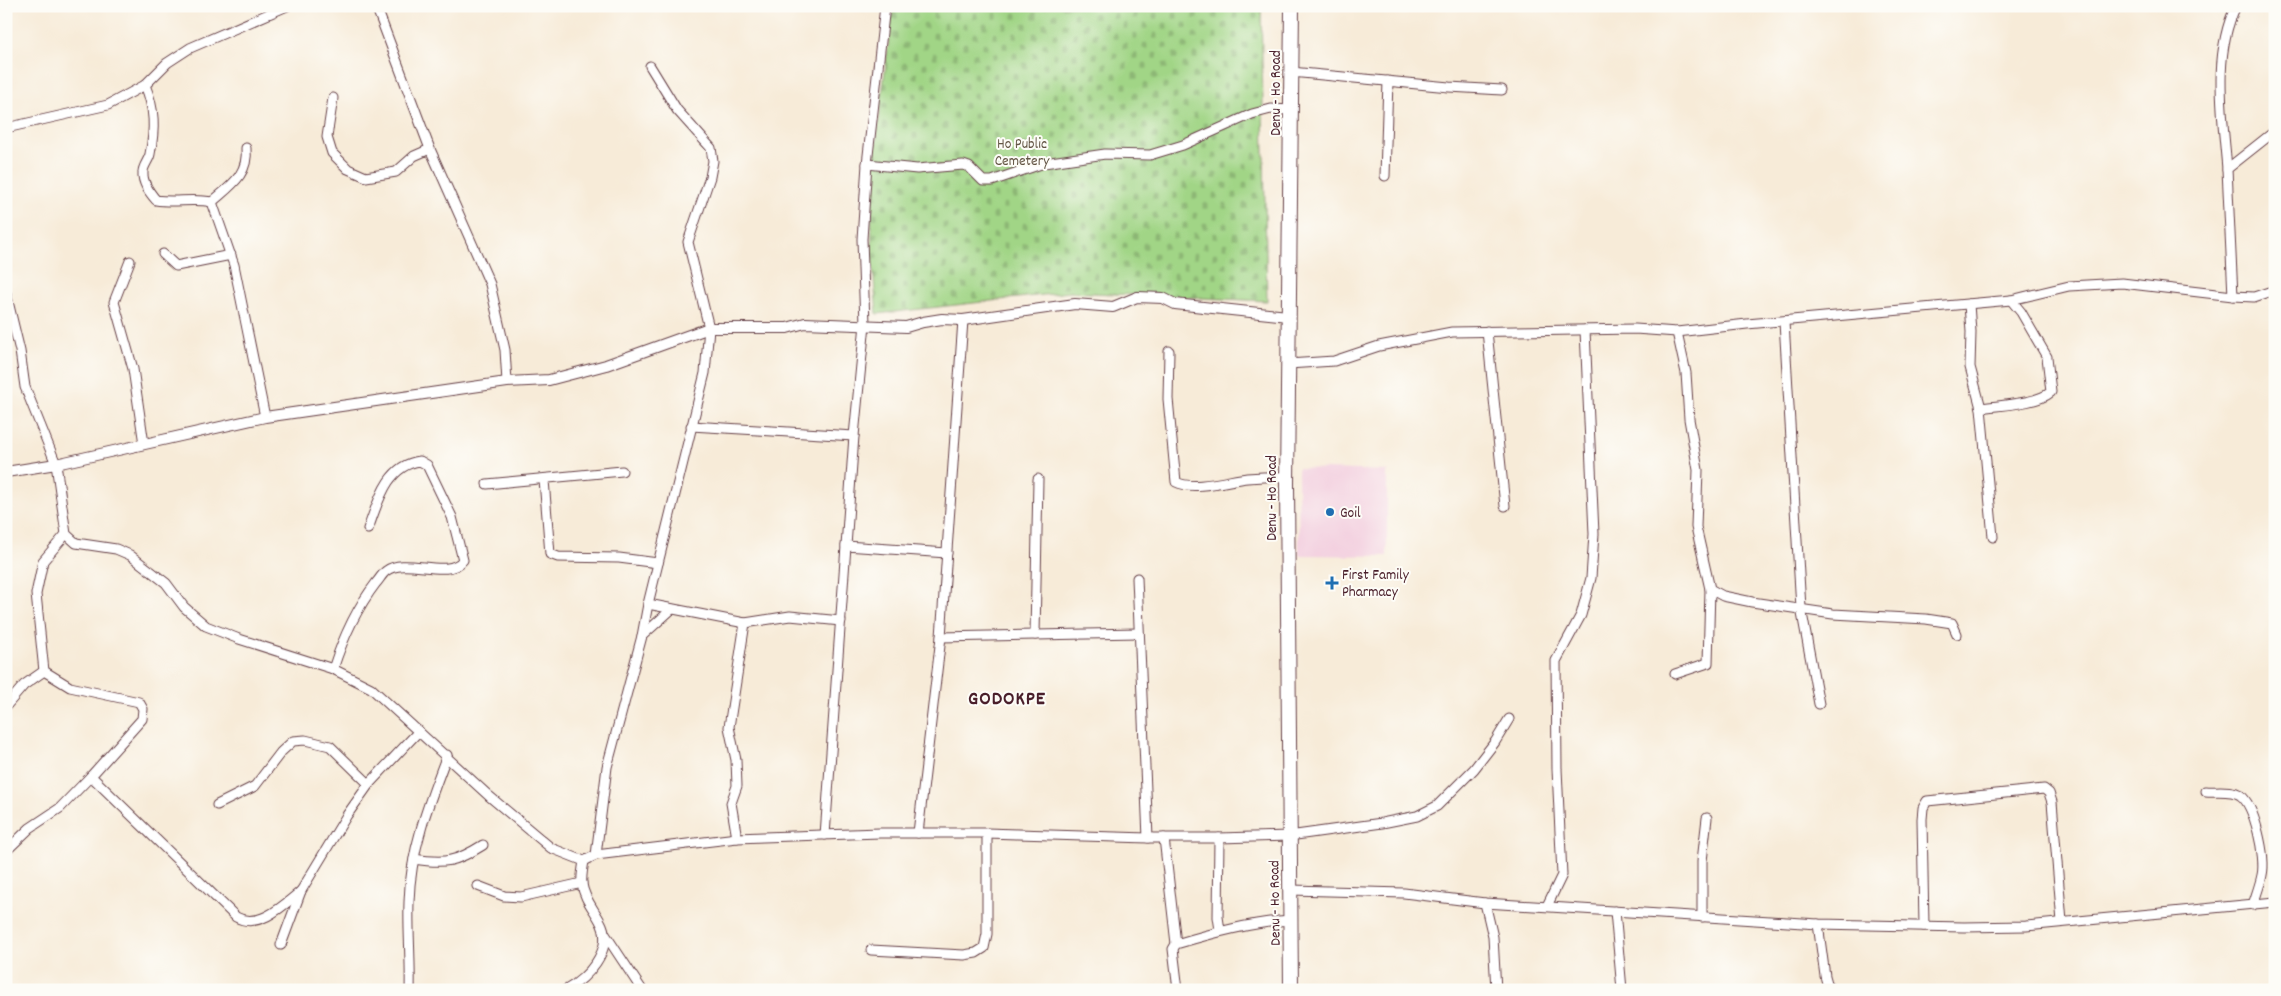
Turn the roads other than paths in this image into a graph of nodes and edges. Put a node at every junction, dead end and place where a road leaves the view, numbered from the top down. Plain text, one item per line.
1 (287, 6) edge
2 (376, 6) edge
3 (885, 6) edge
4 (1292, 6) edge
5 (2236, 6) edge
6 (650, 66) dead end
7 (1291, 72) junction
8 (1388, 81) junction
9 (145, 85) junction
10 (1502, 90) dead end
11 (333, 98) dead end
12 (1291, 110) junction
13 (6, 128) edge
14 (2275, 131) edge
15 (246, 148) dead end
16 (430, 148) junction
17 (866, 164) junction
18 (2227, 169) junction
19 (1385, 176) dead end
20 (212, 202) junction
21 (163, 254) dead end
22 (231, 255) junction
23 (130, 261) dead end
24 (2275, 290) edge
25 (6, 293) edge
26 (2233, 296) junction
27 (2011, 300) junction
28 (1968, 304) junction
29 (1288, 316) junction
30 (962, 320) junction
31 (1784, 322) junction
32 (865, 324) junction
33 (709, 328) junction
34 (1585, 330) junction
35 (1487, 331) junction
36 (1677, 332) junction
37 (1169, 351) dead end
38 (1288, 364) junction
39 (507, 382) junction
40 (1982, 408) junction
41 (266, 417) junction
42 (691, 426) junction
43 (854, 436) junction
44 (144, 444) junction
45 (56, 464) junction
46 (622, 471) dead end
47 (6, 472) edge
48 (1287, 476) junction
49 (1038, 479) dead end
50 (544, 480) junction
51 (487, 484) dead end
52 (1505, 506) dead end
53 (368, 530) dead end
54 (66, 534) junction
55 (1993, 536) dead end
56 (846, 546) junction
57 (947, 553) junction
58 (658, 563) junction
59 (1137, 578) dead end
60 (1710, 589) junction
61 (648, 604) junction
62 (1801, 608) junction
63 (672, 609) junction
64 (841, 621) junction
65 (745, 623) junction
66 (1138, 633) junction
67 (1957, 634) dead end
68 (1035, 635) junction
69 (642, 636) junction
70 (941, 637) junction
71 (333, 669) junction
72 (44, 671) junction
73 (1674, 674) dead end
74 (1819, 704) dead end
75 (6, 706) edge
76 (1508, 719) dead end
77 (419, 731) junction
78 (447, 755) junction
79 (91, 776) junction
80 (369, 784) junction
81 (2206, 791) dead end
82 (217, 805) dead end
83 (1708, 818) dead end
84 (918, 833) junction
85 (987, 833) junction
86 (825, 835) junction
87 (1289, 836) junction
88 (737, 838) junction
89 (1148, 838) junction
90 (1164, 838) junction
91 (1219, 838) junction
92 (483, 845) dead end
93 (6, 851) edge
94 (596, 855) junction
95 (414, 859) junction
96 (584, 860) junction
97 (582, 882) junction
98 (478, 886) dead end
99 (1290, 890) junction
100 (301, 891) junction
101 (1485, 902) junction
102 (2275, 902) edge
103 (2253, 905) junction
104 (1547, 906) junction
105 (1615, 911) junction
106 (1702, 917) junction
107 (1292, 920) junction
108 (2062, 922) junction
109 (1818, 924) junction
110 (1924, 926) junction
111 (1220, 930) junction
112 (605, 934) junction
113 (1176, 944) junction
114 (281, 945) dead end
115 (870, 950) dead end
116 (410, 990) edge
117 (566, 990) edge
118 (642, 990) edge
119 (1178, 990) edge
120 (1292, 990) edge
121 (1496, 990) edge
122 (1622, 990) edge
123 (1829, 990) edge

1 - 9 street
2 - 16 street
3 - 17 street
4 - 7 main road, Denu - Ho Road
5 - 18 street
6 - 33 street
7 - 8 street
7 - 12 main road, Denu - Ho Road
8 - 10 street
8 - 19 street
9 - 13 street
9 - 20 street
11 - 16 street
12 - 17 street
12 - 29 main road, Denu - Ho Road
14 - 18 street
15 - 20 street
16 - 39 street
17 - 32 street
18 - 26 street
20 - 22 street
21 - 22 street
22 - 41 street
23 - 44 street
24 - 26 street
25 - 45 street
26 - 27 street
27 - 28 street
27 - 40 street
28 - 31 street
28 - 40 street
29 - 30 street
29 - 38 main road, Denu - Ho Road
30 - 32 street
30 - 57 street
31 - 36 street
31 - 62 street
32 - 33 street
32 - 43 street
33 - 39 street
33 - 42 street
34 - 35 street
34 - 36 street
34 - 104 street
35 - 38 street
35 - 52 street
36 - 60 street
37 - 48 street
38 - 48 main road, Denu - Ho Road
39 - 41 street
40 - 55 street
41 - 44 street
42 - 43 street
42 - 58 street
43 - 56 street
44 - 45 street
45 - 47 street
45 - 54 street
46 - 50 street
48 - 87 main road, Denu - Ho Road
49 - 68 street
50 - 51 street
50 - 58 street
53 - 71 street
54 - 71 street
54 - 72 street
56 - 57 street
56 - 64 street
57 - 70 street
58 - 61 street
59 - 66 street
60 - 62 street
60 - 73 street
61 - 63 street
61 - 69 street
62 - 67 street
62 - 74 street
63 - 65 street
63 - 69 street
64 - 65 street
64 - 86 street
65 - 88 street
66 - 68 street
66 - 89 street
68 - 70 street
69 - 94 street
70 - 84 street
71 - 77 street
72 - 75 street
72 - 79 street
76 - 87 street
77 - 78 street
77 - 80 street
78 - 95 street
78 - 96 street
79 - 93 street
79 - 100 street
80 - 82 street
80 - 100 street
81 - 103 street
83 - 106 street
84 - 85 street
84 - 86 street
85 - 89 street
85 - 115 street
86 - 88 street
87 - 91 street
87 - 99 main road, Denu - Ho Road
88 - 94 street
89 - 90 street
90 - 91 street
90 - 113 street
91 - 111 street
92 - 95 street
94 - 96 street
95 - 116 street
96 - 97 street
97 - 98 street
97 - 112 street
99 - 101 street
99 - 107 main road, Denu - Ho Road
100 - 114 street
101 - 104 street
101 - 121 street
102 - 103 street
103 - 108 street
104 - 105 street
105 - 106 street
105 - 122 street
106 - 109 street
107 - 111 street
107 - 120 main road, Denu - Ho Road
108 - 110 street
108 - 110 street
109 - 110 street
109 - 123 street
111 - 113 street
112 - 117 street
112 - 118 street
113 - 119 street

